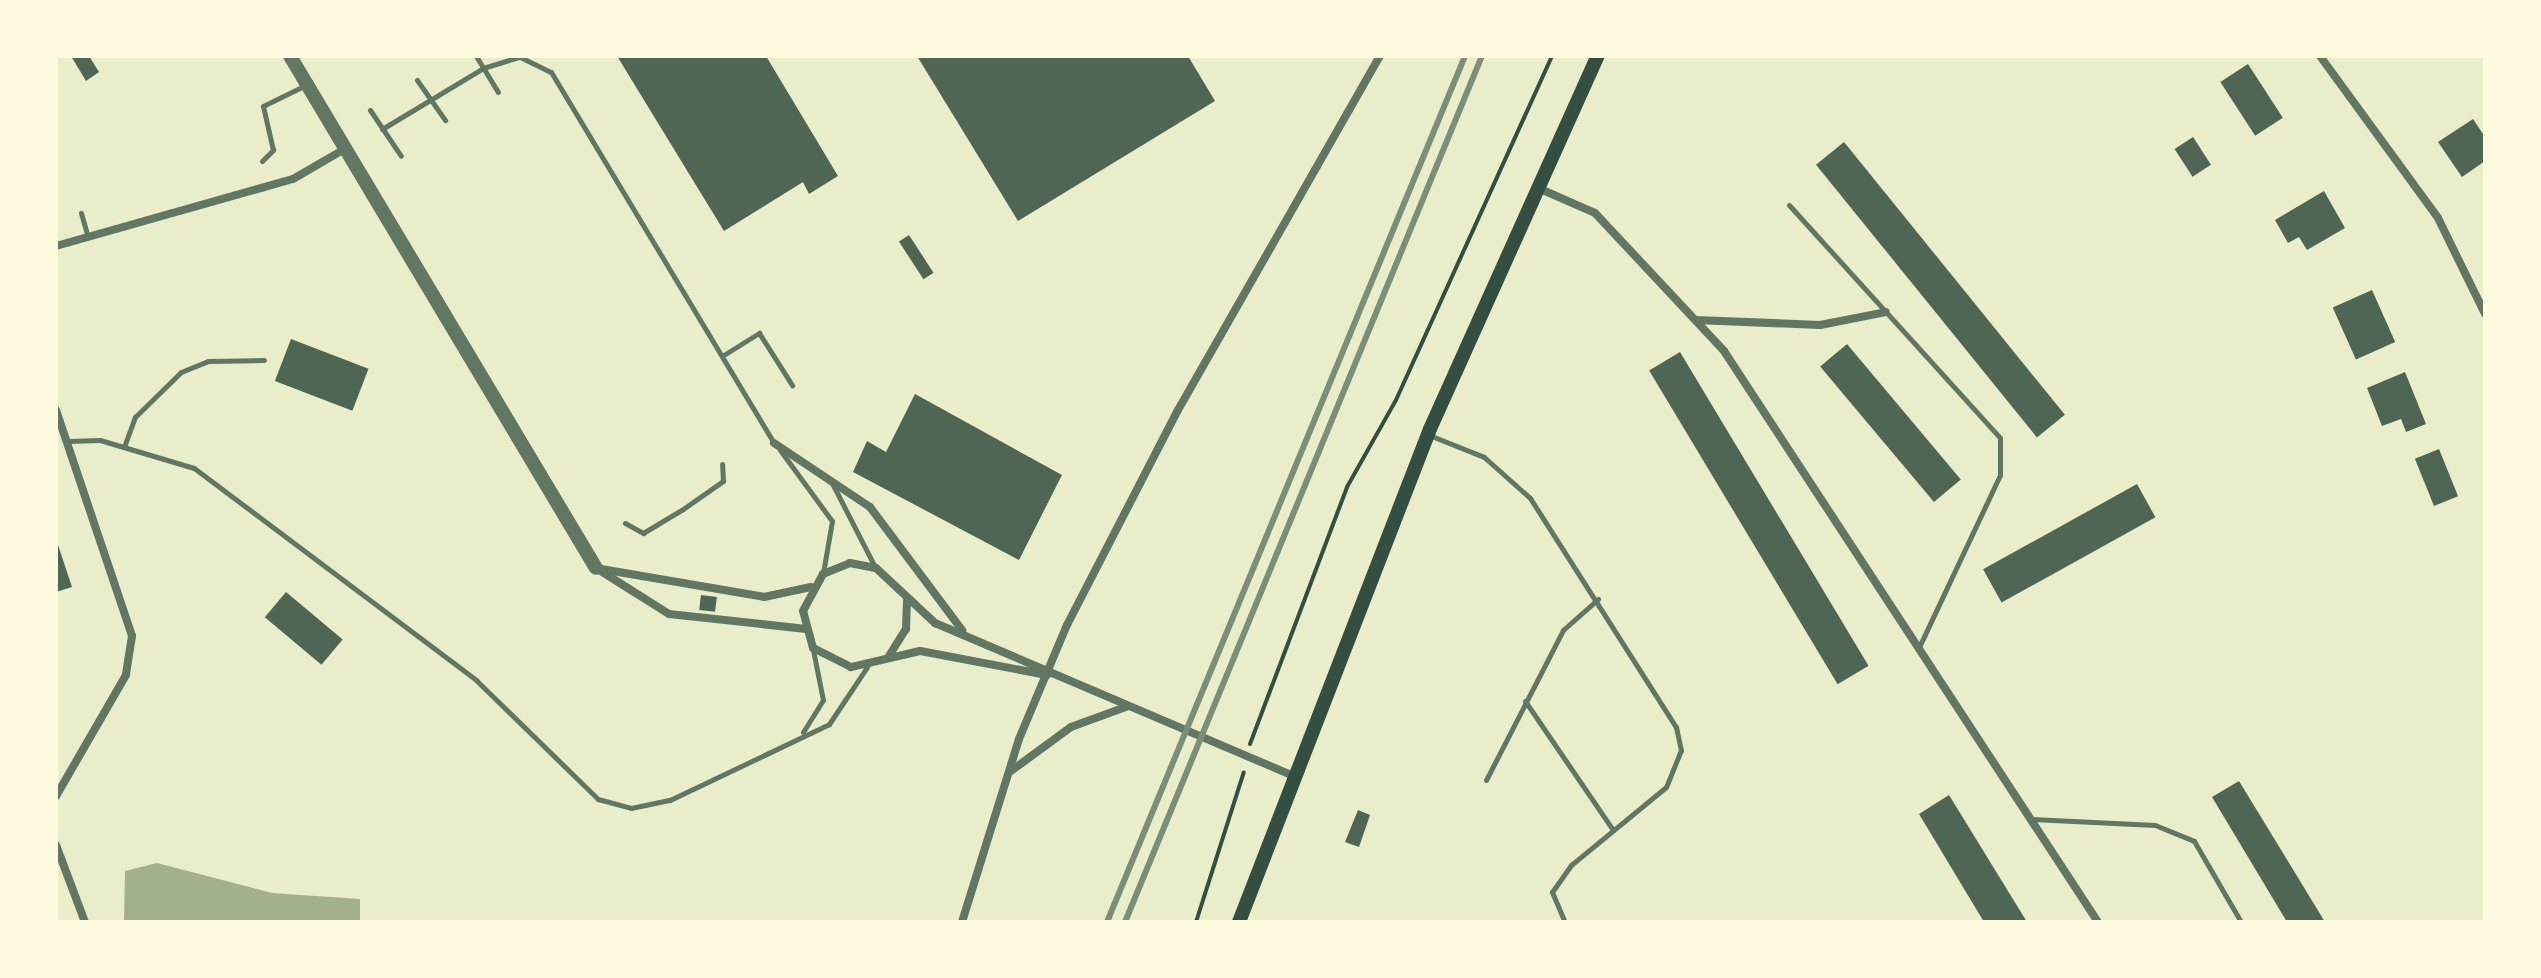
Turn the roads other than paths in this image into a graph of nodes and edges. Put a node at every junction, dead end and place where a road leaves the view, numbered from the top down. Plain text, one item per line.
1 (290, 56) edge
2 (476, 56) edge
3 (1380, 56) edge
4 (1598, 56) edge
5 (2320, 56) edge
6 (483, 68) junction
7 (417, 80) dead end
8 (306, 85) junction
9 (498, 92) dead end
10 (432, 100) junction
11 (370, 110) dead end
12 (445, 120) dead end
13 (382, 129) junction
14 (343, 150) junction
15 (401, 156) dead end
16 (262, 161) dead end
17 (1538, 188) junction
18 (1789, 205) dead end
19 (81, 213) dead end
20 (88, 237) junction
21 (56, 246) edge
22 (1886, 312) junction
23 (2485, 314) edge
24 (1696, 320) junction
25 (722, 356) junction
26 (264, 360) dead end
27 (792, 385) dead end
28 (56, 410) edge
29 (1428, 435) junction
30 (69, 441) junction
31 (774, 443) junction
32 (124, 447) junction
33 (722, 464) dead end
34 (831, 482) junction
35 (625, 523) dead end
36 (596, 568) junction
37 (876, 568) junction
38 (823, 574) junction
39 (811, 587) junction
40 (1598, 599) junction
41 (907, 601) junction
42 (806, 629) junction
43 (963, 630) junction
44 (1919, 647) junction
45 (813, 648) junction
46 (889, 656) junction
47 (867, 667) junction
48 (1047, 675) junction
49 (1524, 700) junction
50 (1126, 707) junction
51 (1010, 772) junction
52 (1291, 775) junction
53 (1486, 780) dead end
54 (56, 796) edge
55 (670, 800) junction
56 (2032, 819) junction
57 (1613, 830) junction
58 (56, 845) edge
59 (85, 922) edge
60 (962, 922) edge
61 (1239, 922) edge
62 (1565, 922) edge
63 (2098, 922) edge
64 (2241, 922) edge

1 - 8 street
2 - 6 lane
3 - 48 street
4 - 17 main road
5 - 23 street
6 - 9 lane
6 - 10 lane
6 - 25 lane
7 - 10 lane
8 - 14 street
8 - 16 lane
10 - 12 lane
10 - 13 lane
11 - 13 lane
13 - 15 lane
14 - 20 street
14 - 36 street
17 - 24 street
17 - 29 main road
18 - 22 lane
19 - 20 lane
20 - 21 street
22 - 24 street
22 - 44 lane
24 - 44 street
25 - 27 lane
25 - 31 lane
26 - 32 lane
28 - 30 street
29 - 40 lane
29 - 52 main road
30 - 32 lane
30 - 54 street
31 - 34 street
31 - 38 lane
32 - 55 lane
33 - 35 lane
34 - 37 lane
34 - 43 street
36 - 39 street
36 - 42 street
37 - 38 street
37 - 41 street
38 - 39 street
39 - 42 street
40 - 49 lane
40 - 57 lane
41 - 43 street
41 - 46 street
42 - 45 street
43 - 48 street
44 - 56 street
45 - 47 street
45 - 55 lane
46 - 47 street
46 - 48 street
47 - 55 lane
48 - 50 street
48 - 51 street
49 - 53 lane
49 - 57 lane
50 - 51 street
50 - 52 street
51 - 60 street
52 - 61 main road
56 - 63 street
56 - 64 lane
57 - 62 lane
58 - 59 street

